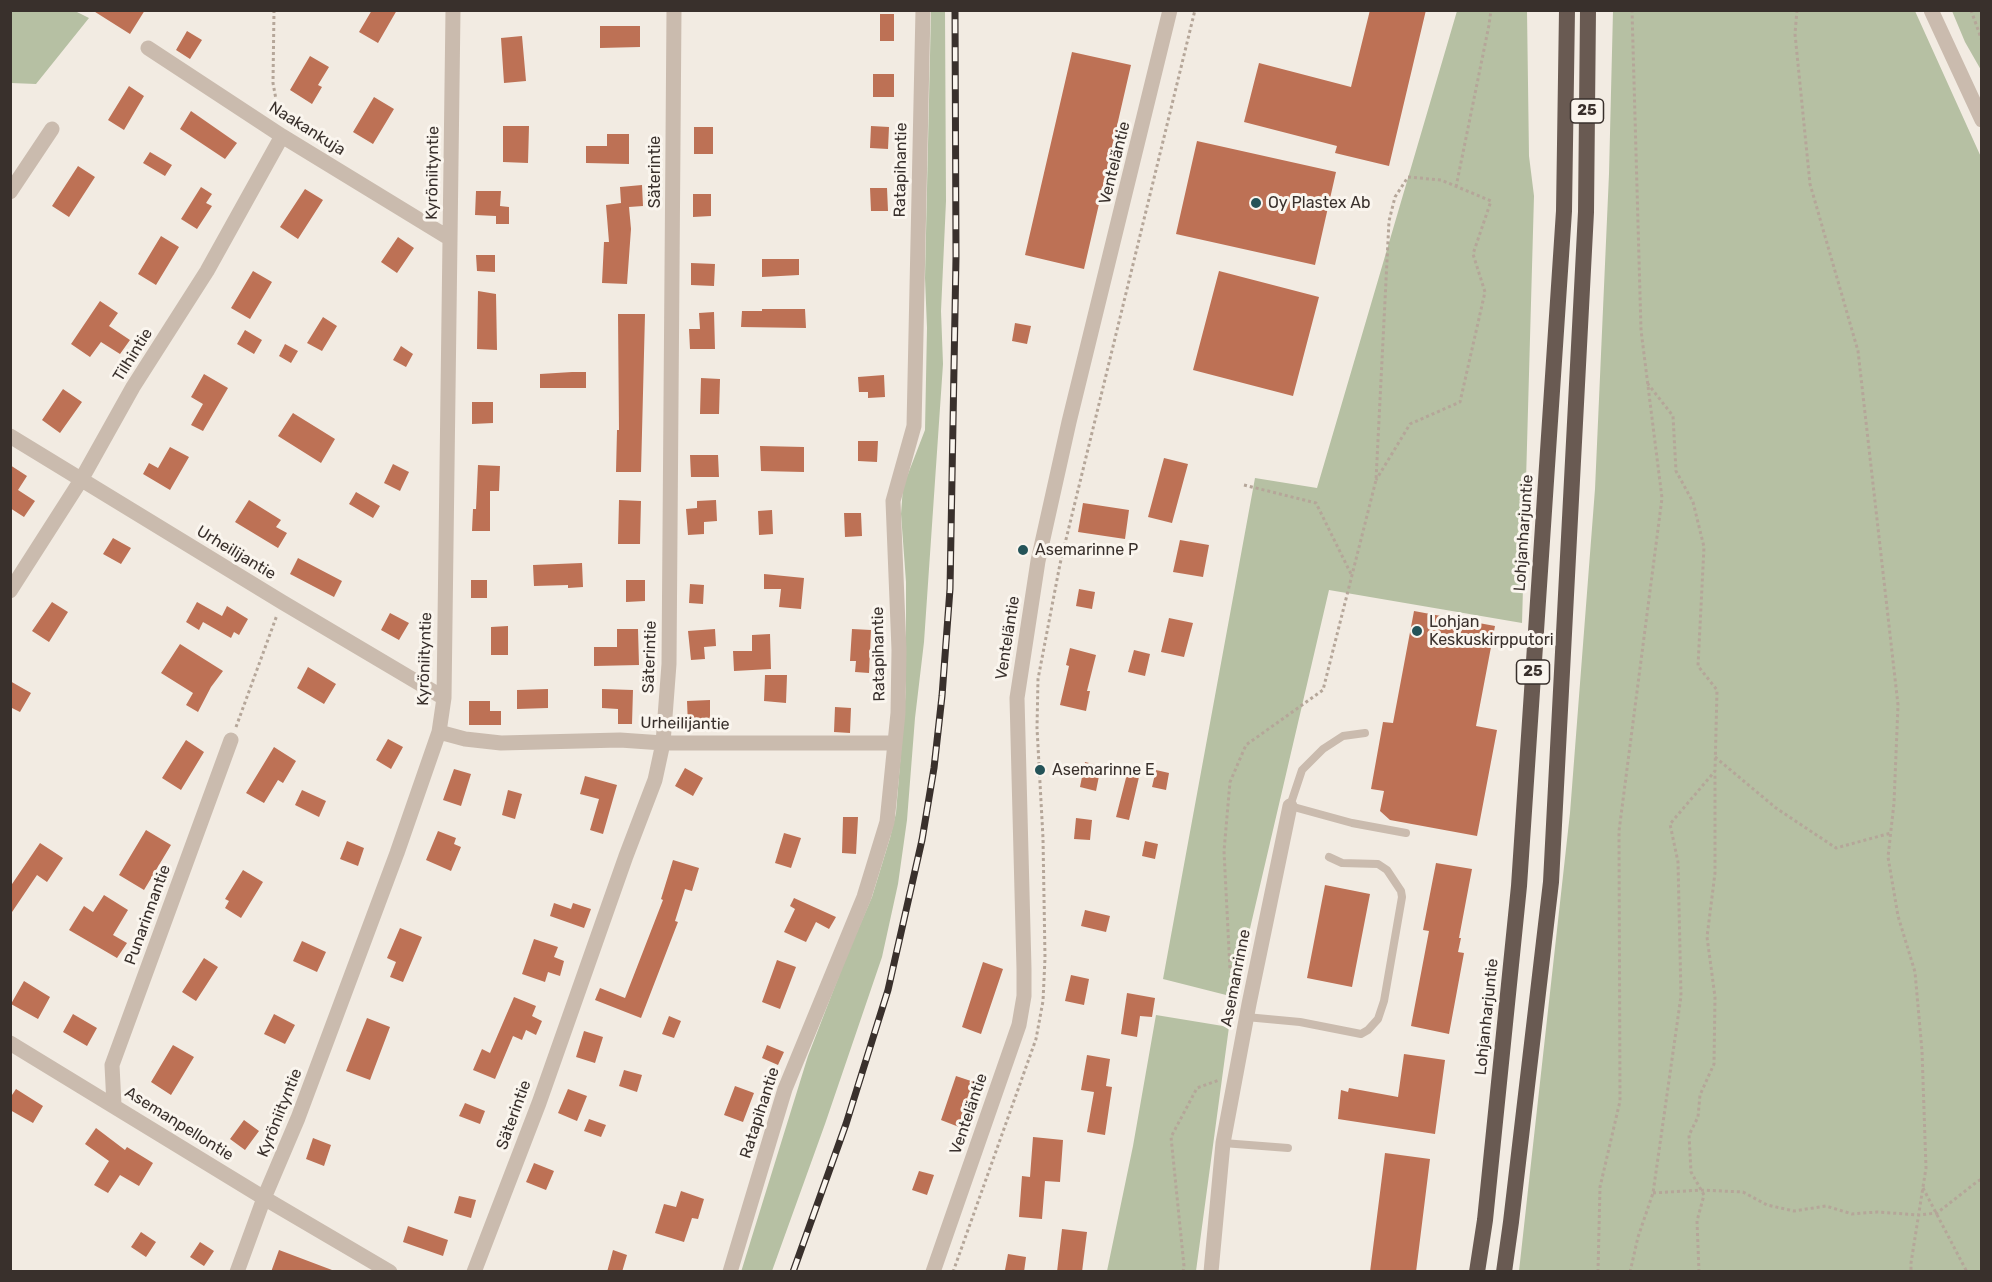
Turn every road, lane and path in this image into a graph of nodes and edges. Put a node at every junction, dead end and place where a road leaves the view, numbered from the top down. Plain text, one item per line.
1 (274, 10) edge
2 (453, 10) edge
3 (674, 10) edge
4 (923, 10) edge
5 (1170, 10) edge
6 (1195, 10) edge
7 (1491, 10) edge
8 (1567, 10) edge
9 (1588, 10) edge
10 (1632, 10) edge
11 (1797, 10) edge
12 (1931, 10) edge
13 (1971, 10) edge
14 (1982, 41) edge
15 (148, 48) dead end
16 (1982, 120) edge
17 (52, 129) dead end
18 (282, 136) junction
19 (1456, 187) junction
20 (10, 192) edge
21 (449, 238) junction
22 (1648, 384) junction
23 (10, 436) edge
24 (81, 480) junction
25 (1376, 480) junction
26 (1244, 485) dead end
27 (1352, 576) junction
28 (10, 591) edge
29 (282, 602) junction
30 (444, 698) junction
31 (439, 732) junction
32 (1365, 733) dead end
33 (231, 740) joint
34 (663, 743) junction
35 (895, 743) junction
36 (1715, 757) junction
37 (1715, 771) junction
38 (1290, 806) junction
39 (1406, 833) dead end
40 (1891, 833) junction
41 (1329, 857) dead end
42 (1247, 1010) junction
43 (10, 1043) edge
44 (1234, 1081) junction
45 (114, 1105) junction
46 (1223, 1143) junction
47 (1288, 1148) dead end
48 (1982, 1179) edge
49 (1923, 1188) junction
50 (1701, 1191) junction
51 (1653, 1193) junction
52 (264, 1198) junction
53 (1937, 1213) junction
54 (1919, 1215) junction
55 (237, 1272) edge
56 (390, 1272) edge
57 (474, 1272) edge
58 (730, 1272) edge
59 (933, 1272) edge
60 (953, 1272) edge
61 (1183, 1272) edge
62 (1210, 1272) edge
63 (1477, 1272) edge
64 (1504, 1272) edge
65 (1598, 1272) edge
66 (1630, 1272) edge
67 (1699, 1272) edge
68 (1911, 1272) edge
69 (1966, 1272) edge

1 - 18 path
2 - 21 street, Kyröniityntie
3 - 34 street, Säterintie
4 - 35 street, Ratapihantie
5 - 59 street, Venteläntie
6 - 60 path
7 - 19 path
8 - 63 highway, Lohjanharjuntie / 25
9 - 64 highway, 25
10 - 22 path
11 - 40 path
12 - 16 street
13 - 14 path
15 - 18 street, Naakankuja
17 - 20 street
18 - 21 street, Naakankuja
18 - 24 street, Tilhintie
19 - 25 path
19 - 25 path
21 - 30 street, Kyröniityntie
22 - 36 path
22 - 65 path
23 - 24 street, Urheilijantie
24 - 28 street, Tilhintie
24 - 29 street, Urheilijantie
25 - 27 path
26 - 27 path
27 - 42 path
29 - 30 street, Urheilijantie
29 - 33 path
30 - 31 street, Kyröniityntie
31 - 34 street, Urheilijantie
31 - 52 street, Kyröniityntie
32 - 38 lane, Asemanrinne
33 - 45 street, Punarinnantie
34 - 35 street, Urheilijantie
34 - 57 street, Säterintie
35 - 58 street, Ratapihantie
36 - 37 path
36 - 40 path
37 - 50 path
37 - 51 path
38 - 39 lane
38 - 42 street, Asemanrinne
40 - 49 path
41 - 42 lane
42 - 44 street, Asemanrinne
43 - 45 street, Asemanpellontie
44 - 46 street, Asemanrinne
44 - 61 path
45 - 52 street, Asemanpellontie
46 - 47 lane
46 - 62 street, Asemanrinne
48 - 53 path
49 - 53 path
49 - 54 path
50 - 51 path
50 - 54 path
50 - 67 path
51 - 66 path
52 - 55 street, Kyröniityntie
52 - 56 street, Asemanpellontie
53 - 54 path
53 - 69 path
54 - 68 path

